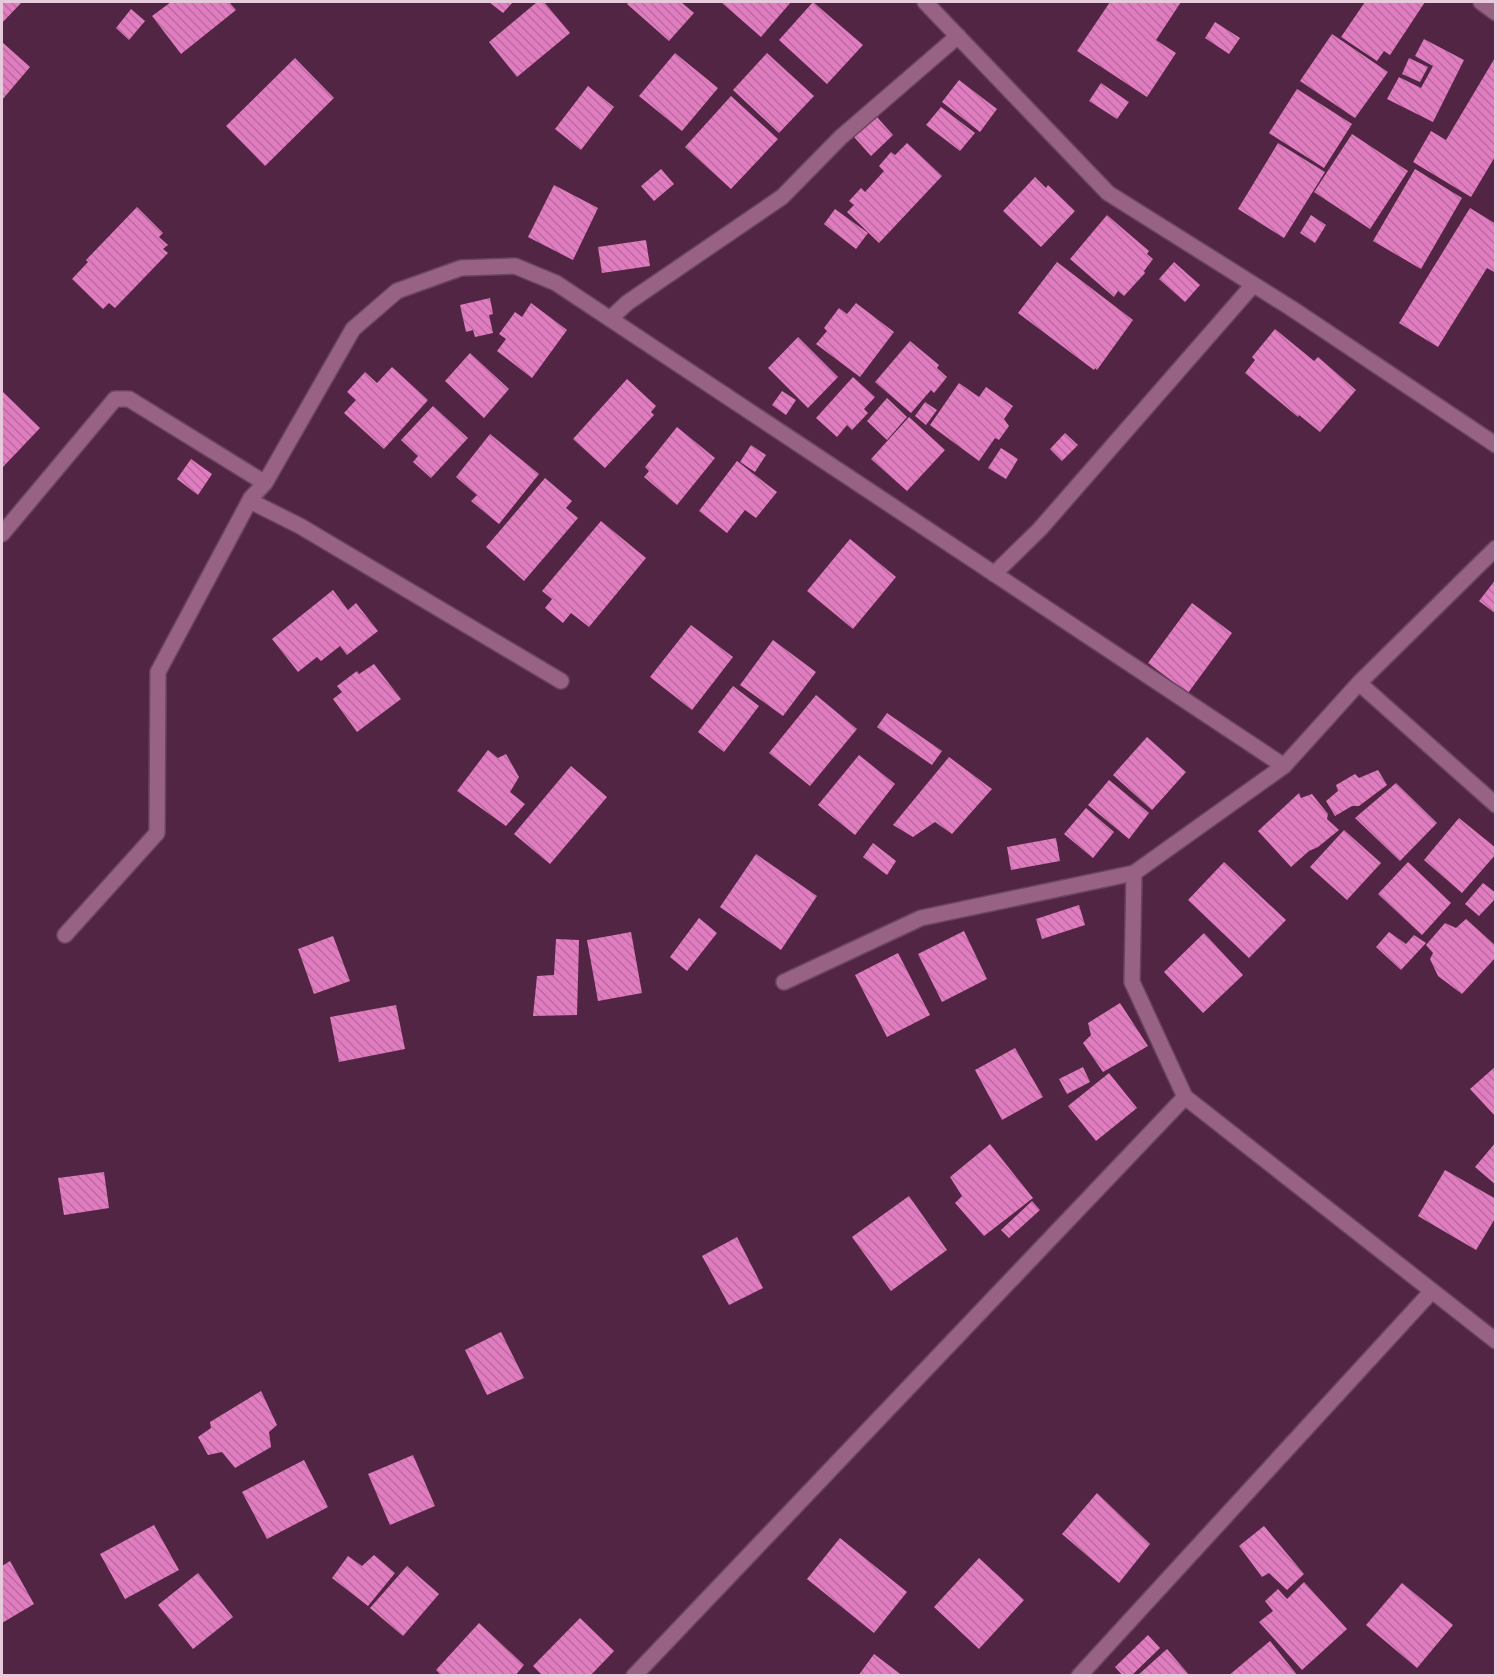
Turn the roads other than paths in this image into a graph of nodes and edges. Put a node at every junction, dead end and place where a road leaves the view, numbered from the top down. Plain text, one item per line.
1 (925, 2) edge
2 (1480, 2) edge
3 (1496, 13) edge
4 (958, 36) junction
5 (1254, 285) junction
6 (610, 319) junction
7 (1496, 445) edge
8 (265, 483) junction
9 (251, 498) junction
10 (2, 534) edge
11 (1496, 548) edge
12 (994, 574) junction
13 (561, 681) dead end
14 (1359, 683) junction
15 (1284, 766) junction
16 (1496, 805) edge
17 (1134, 873) junction
18 (66, 935) dead end
19 (784, 982) dead end
20 (1185, 1097) junction
21 (1432, 1292) junction
22 (1496, 1341) edge
23 (634, 1676) edge
24 (1079, 1676) edge

1 - 4 street
2 - 3 street
4 - 5 street
4 - 6 street
5 - 7 street
5 - 12 street
6 - 8 street
6 - 12 street
8 - 9 street
8 - 10 street
9 - 13 street
9 - 18 street
11 - 14 street
12 - 15 street
14 - 15 street
14 - 16 street
15 - 17 street
17 - 19 street
17 - 20 street
20 - 21 street
20 - 23 street
21 - 22 street
21 - 24 street

